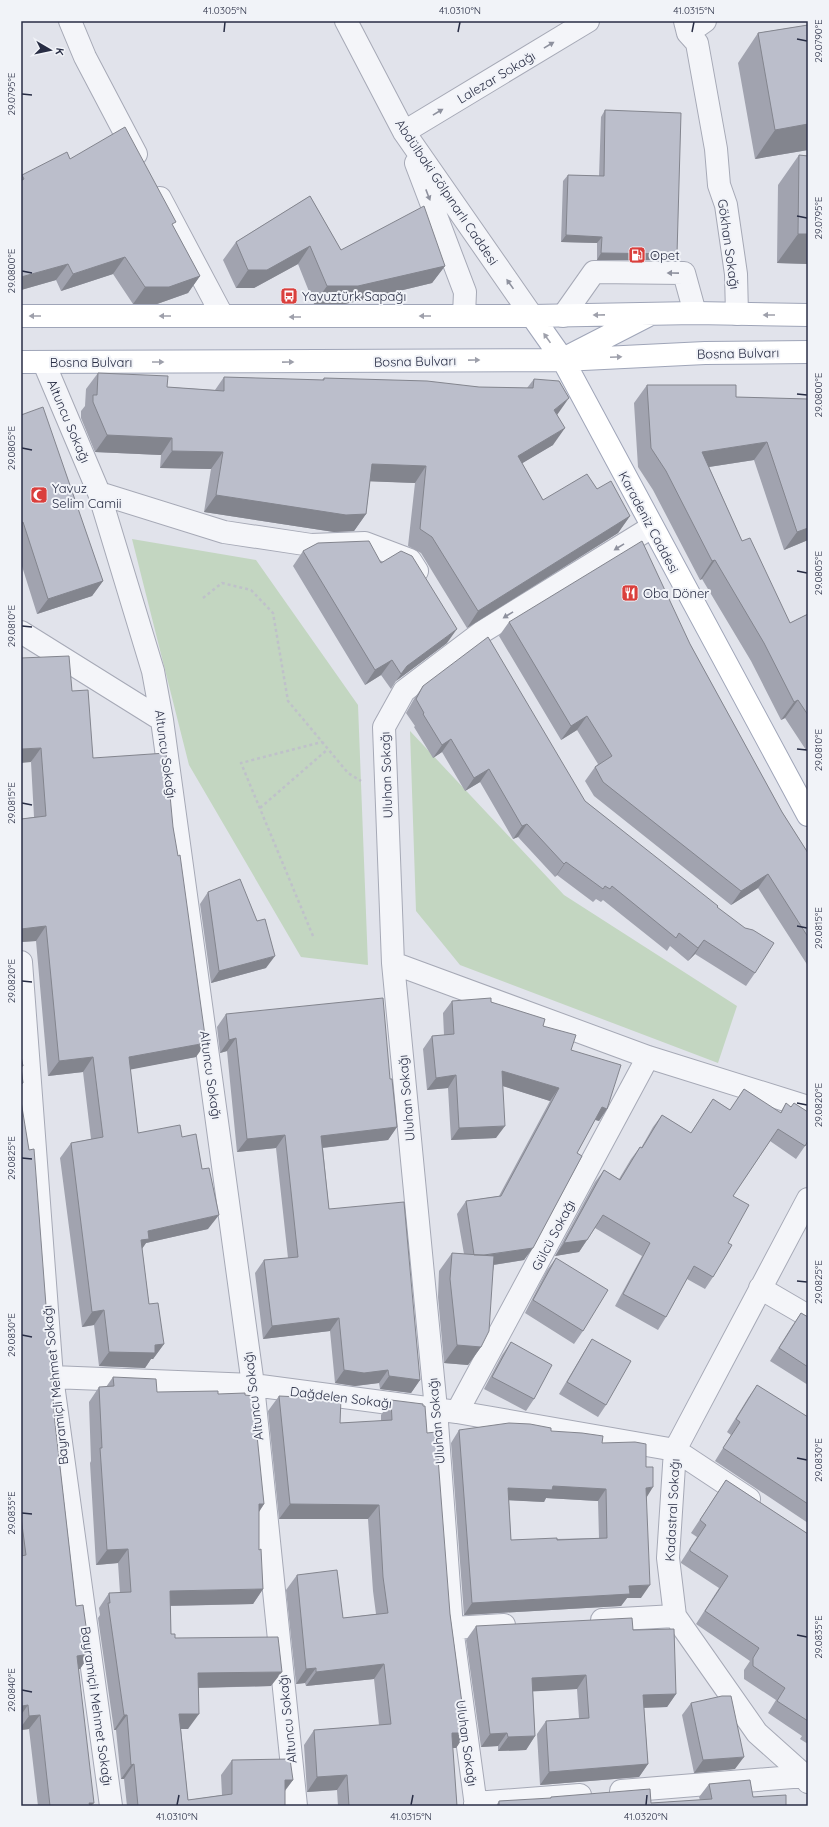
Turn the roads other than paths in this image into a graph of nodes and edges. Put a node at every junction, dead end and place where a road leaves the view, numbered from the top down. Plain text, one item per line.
1 (70, 21) edge
2 (346, 21) edge
3 (588, 21) edge
4 (693, 25) edge
5 (404, 132) junction
6 (694, 313) junction
7 (652, 314) junction
8 (737, 314) junction
9 (222, 315) junction
10 (808, 315) edge
11 (21, 316) edge
12 (464, 316) junction
13 (532, 316) junction
14 (562, 316) junction
15 (808, 352) edge
16 (563, 360) junction
17 (21, 362) edge
18 (44, 362) junction
19 (99, 493) junction
20 (652, 527) junction
21 (426, 586) edge
22 (21, 632) edge
23 (482, 632) junction
24 (493, 651) edge
25 (162, 720) junction
26 (808, 815) edge
27 (21, 962) edge
28 (393, 963) junction
29 (648, 1057) junction
30 (808, 1107) edge
31 (808, 1199) edge
32 (760, 1288) junction
33 (808, 1316) edge
34 (52, 1376) junction
35 (253, 1385) junction
36 (436, 1409) junction
37 (457, 1412) junction
38 (675, 1450) junction
39 (768, 1511) edge
40 (675, 1616) junction
41 (580, 1621) edge
42 (524, 1624) edge
43 (452, 1628) junction
44 (806, 1779) edge
45 (476, 1805) edge
46 (111, 1806) edge
47 (296, 1806) edge

1 - 9 street
2 - 5 street, Abdülbaki Gölpınarlı Caddesi
5 -> 3 street, Lalezar Sokağı
4 - 8 street, Gökhan Sokağı
5 -> 12 street
13 -> 5 street, Abdülbaki Gölpınarlı Caddesi
6 - 7 main road
6 - 8 main road
6 -> 14 street
7 -> 14 main road
7 - 16 main road
10 -> 8 main road
9 -> 11 main road
12 -> 9 main road
12 - 13 main road
13 - 14 main road
16 -> 13 main road, Karadeniz Caddesi
16 -> 15 main road, Bosna Bulvarı
18 -> 16 main road, Bosna Bulvarı
16 - 20 main road, Karadeniz Caddesi
17 - 18 main road, Bosna Bulvarı
18 - 19 street, Altuncu Sokağı
19 - 21 street
19 - 25 street, Altuncu Sokağı
20 -> 23 street, Uluhan Sokağı
20 - 26 main road, Karadeniz Caddesi
22 - 25 street
23 - 24 street
23 - 28 street, Uluhan Sokağı
25 - 35 street, Altuncu Sokağı
27 - 34 street, Bayramiçli Mehmet Sokağı
28 - 29 street
28 - 36 street, Uluhan Sokağı
29 - 30 street
29 - 37 street, Gülcü Sokağı
31 - 32 street, Kadastral Sokağı
32 - 33 street
32 - 38 street, Kadastral Sokağı
34 - 35 street, Dağdelen Sokağı
34 - 46 street, Bayramiçli Mehmet Sokağı
35 - 36 street, Dağdelen Sokağı
35 - 47 street, Altuncu Sokağı
36 - 37 street, Dağdelen Sokağı
36 - 43 street, Uluhan Sokağı
37 - 38 street, Dağdelen Sokağı
38 - 39 street
38 - 40 street, Kadastral Sokağı
40 - 41 street
40 - 44 street, Kadastral Sokağı
42 - 43 street
43 - 45 street, Uluhan Sokağı
44 - 45 street

